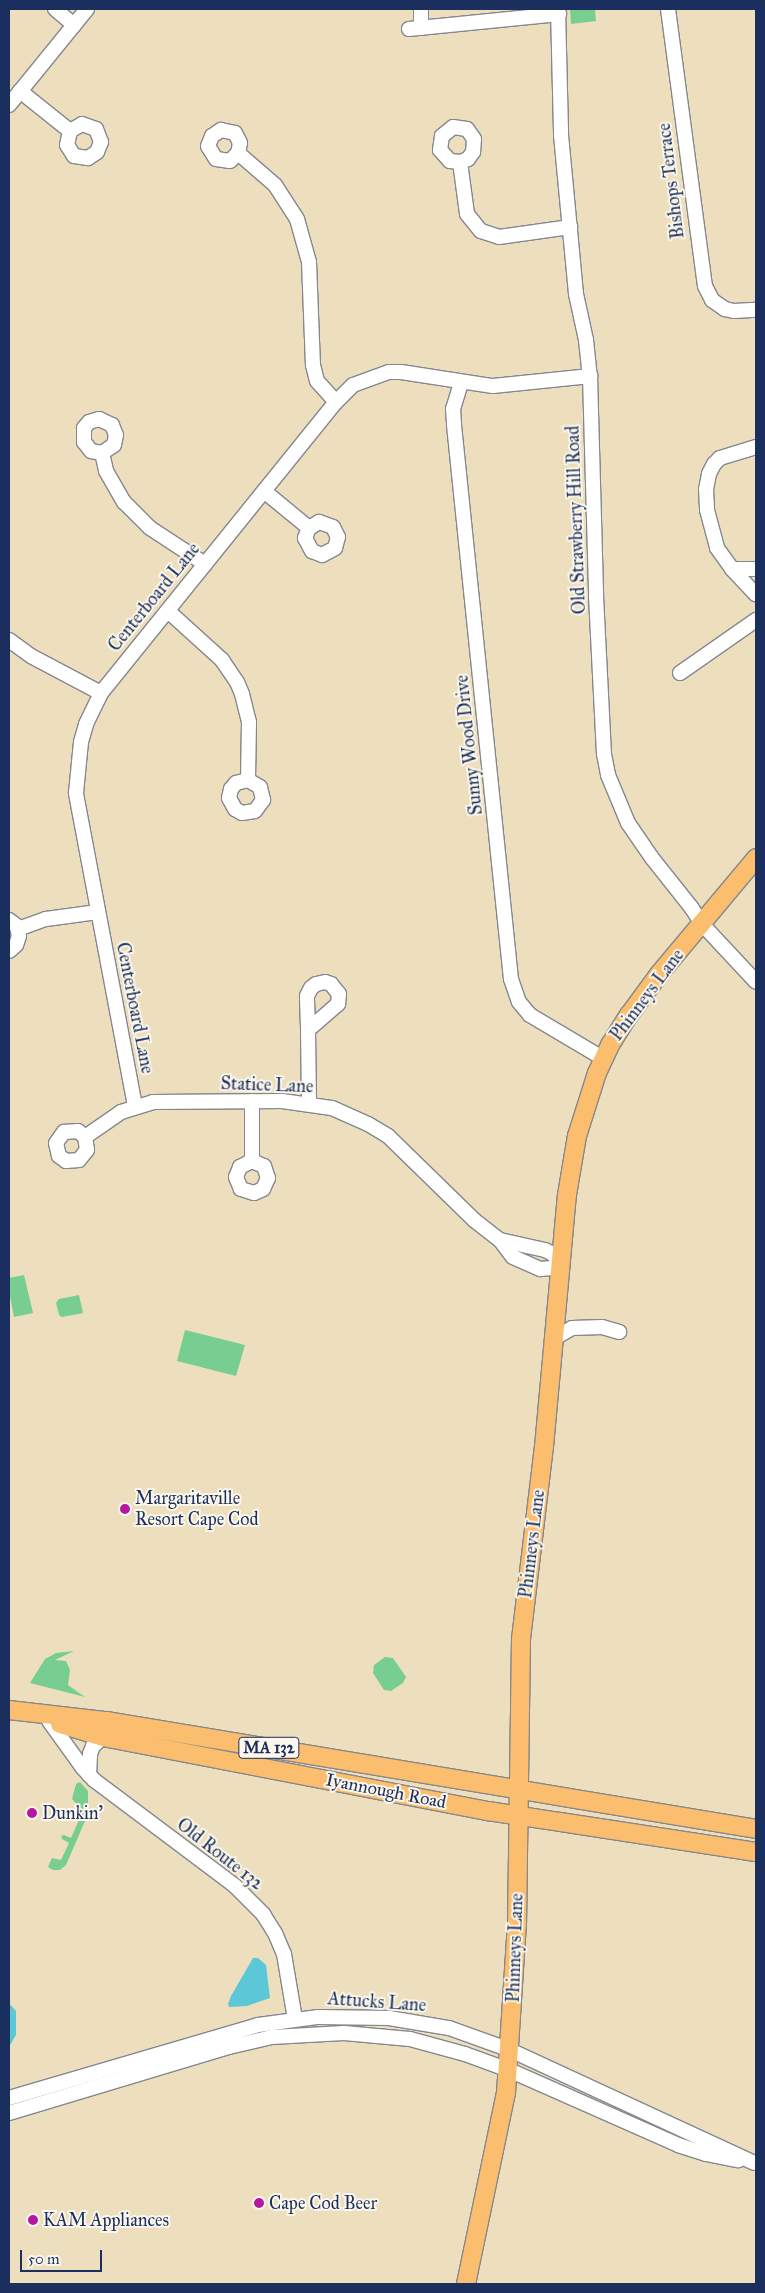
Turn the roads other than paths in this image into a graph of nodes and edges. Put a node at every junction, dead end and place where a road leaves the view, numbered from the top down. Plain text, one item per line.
1 (55, 9) edge
2 (87, 9) edge
3 (421, 9) edge
4 (668, 9) edge
5 (559, 11) edge
6 (74, 25) junction
7 (20, 91) junction
8 (9, 105) edge
9 (70, 131) dead end
10 (238, 154) dead end
11 (460, 162) dead end
12 (570, 227) junction
13 (756, 310) edge
14 (590, 376) junction
15 (462, 382) junction
16 (336, 402) junction
17 (756, 447) edge
18 (102, 453) dead end
19 (264, 491) junction
20 (309, 528) dead end
21 (205, 564) junction
22 (732, 569) junction
23 (756, 569) edge
24 (756, 595) edge
25 (168, 611) junction
26 (756, 620) edge
27 (9, 640) edge
28 (680, 673) dead end
29 (101, 693) junction
30 (248, 780) dead end
31 (756, 858) edge
32 (98, 912) junction
33 (702, 924) junction
34 (13, 925) edge
35 (9, 951) edge
36 (756, 982) edge
37 (308, 1030) dead end
38 (604, 1059) junction
39 (252, 1101) junction
40 (309, 1104) junction
41 (135, 1106) junction
42 (85, 1137) dead end
43 (252, 1161) dead end
44 (500, 1240) junction
45 (560, 1263) junction
46 (620, 1332) dead end
47 (553, 1339) junction
48 (14, 1711) edge
49 (49, 1721) junction
50 (103, 1736) junction
51 (90, 1775) junction
52 (518, 1788) junction
53 (518, 1816) junction
54 (756, 1829) edge
55 (756, 1852) edge
56 (295, 2019) junction
57 (510, 2050) junction
58 (509, 2070) junction
59 (9, 2098) edge
60 (9, 2113) edge
61 (755, 2163) edge
62 (466, 2284) edge

1 - 6 street
2 - 6 street
3 - 5 street
4 - 13 street, Bishops Terrace
5 - 12 street, Old Strawberry Hill Road
6 - 7 street
7 - 8 street
7 - 9 street
10 - 16 street
11 - 12 street
12 - 14 street, Old Strawberry Hill Road
14 - 15 street, Centerboard Lane
14 - 33 street, Old Strawberry Hill Road
15 - 16 street, Centerboard Lane
15 - 38 street, Sunny Wood Drive
16 - 19 street, Centerboard Lane
17 - 22 street
18 - 21 street
19 - 20 street
19 - 21 street, Centerboard Lane
21 - 25 street, Centerboard Lane
22 - 23 street
22 - 24 street
25 - 29 street, Centerboard Lane
25 - 30 street
26 - 28 street
27 - 29 street
29 - 32 street, Centerboard Lane
31 - 33 main road, Phinneys Lane
32 - 34 street
32 - 41 street, Centerboard Lane
33 - 36 street, Old Strawberry Hill Road
33 - 38 main road, Phinneys Lane
34 - 35 street
37 - 40 street
38 - 45 main road, Phinneys Lane
39 - 40 street, Statice Lane
39 - 41 street, Statice Lane
39 - 43 street
40 - 44 street, Statice Lane
41 - 42 street, Statice Lane
44 - 45 street, Statice Lane
44 - 45 street, Statice Lane
45 - 47 main road, Phinneys Lane
46 - 47 street
47 - 52 main road, Phinneys Lane
48 - 49 main road, Iyannough Road / MA 132
48 - 52 main road, Iyannough Road / MA 132
49 - 50 main road, Iyannough Road / MA 132
49 - 51 street, Old Route 132
50 - 51 street
50 - 53 main road, Iyannough Road / MA 132
51 - 56 street, Old Route 132
52 - 53 main road, Phinneys Lane
52 - 54 main road, Iyannough Road / MA 132
53 - 55 main road, Iyannough Road / MA 132
53 - 57 main road, Phinneys Lane
56 - 57 street, Attucks Lane
56 - 59 street, Attucks Lane
57 - 58 main road, Phinneys Lane
57 - 61 street, Attucks Lane
58 - 60 street, Attucks Lane
58 - 61 street, Attucks Lane
58 - 62 main road, Phinneys Lane

